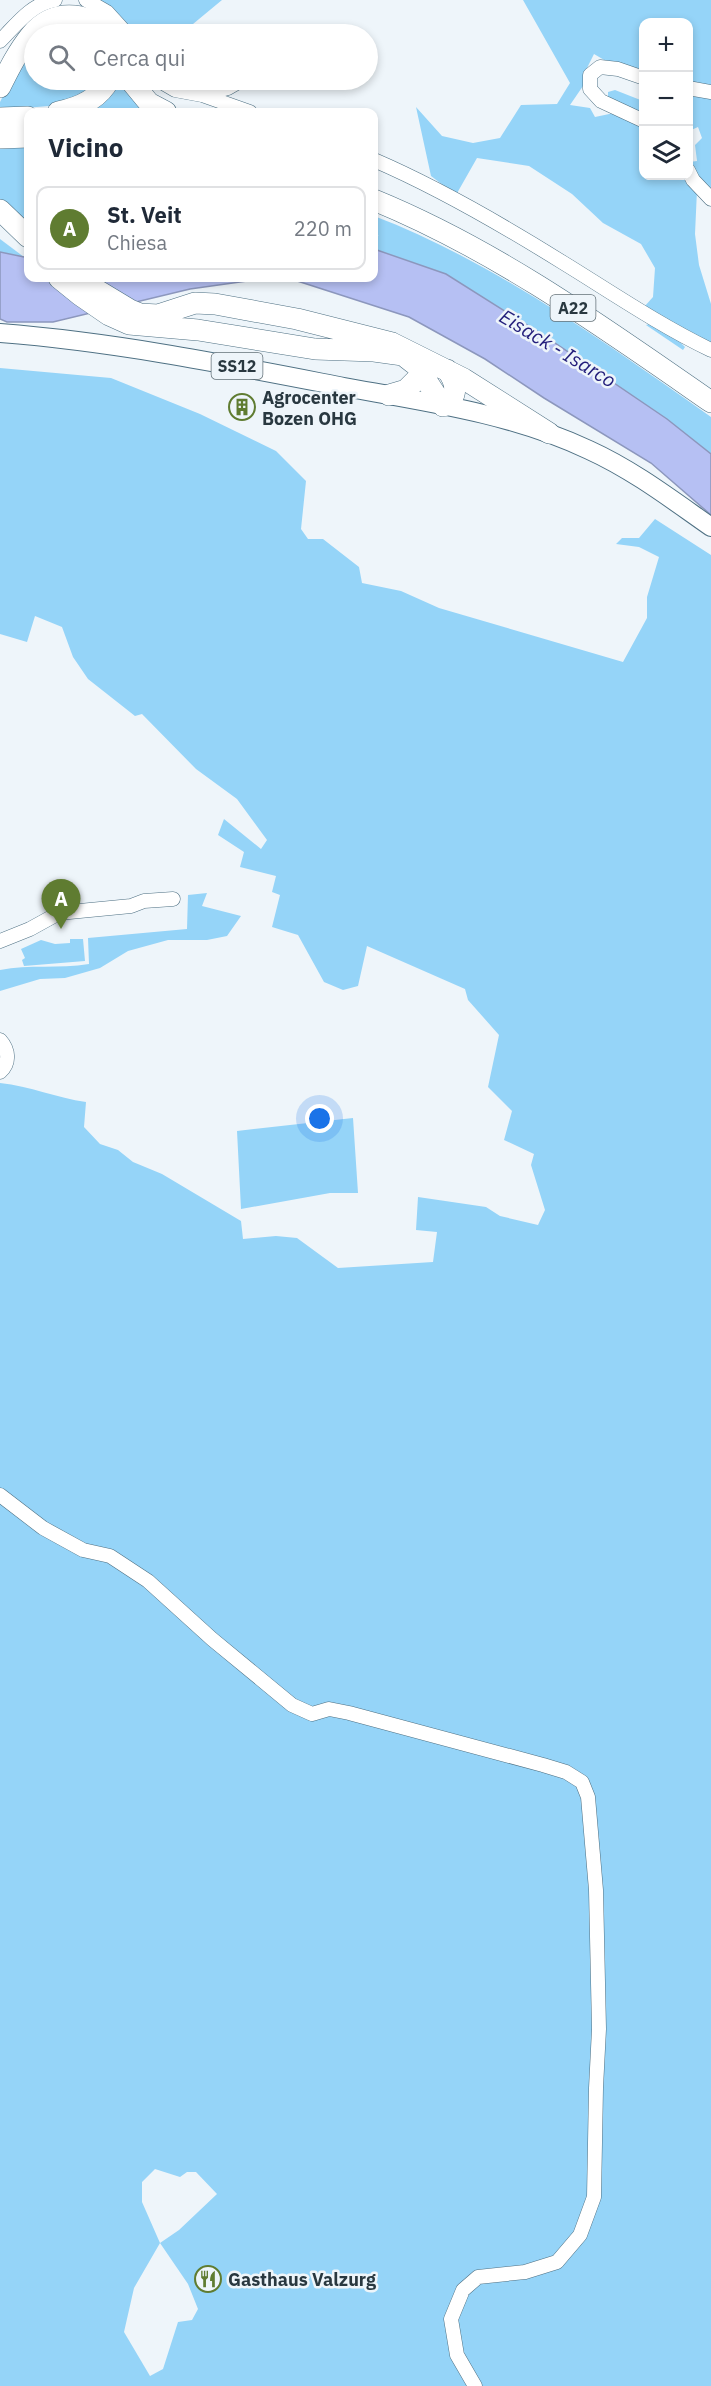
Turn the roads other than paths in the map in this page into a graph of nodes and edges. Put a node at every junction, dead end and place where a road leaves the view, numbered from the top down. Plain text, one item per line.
1 (55, 0) edge
2 (86, 0) edge
3 (44, 24) edge
4 (97, 24) edge
5 (118, 24) edge
6 (0, 41) edge
7 (24, 44) edge
8 (639, 76) edge
9 (0, 87) edge
10 (693, 89) edge
11 (102, 90) edge
12 (138, 90) edge
13 (175, 90) edge
14 (221, 90) edge
15 (711, 93) edge
16 (202, 95) junction
17 (69, 108) edge
18 (158, 108) edge
19 (238, 108) edge
20 (24, 117) edge
21 (0, 118) edge
22 (639, 119) edge
23 (24, 125) edge
24 (0, 126) edge
25 (24, 137) edge
26 (0, 138) edge
27 (378, 162) edge
28 (693, 180) edge
29 (378, 189) edge
30 (711, 199) edge
31 (378, 202) edge
32 (378, 209) edge
33 (0, 210) edge
34 (430, 224) junction
35 (14, 233) edge
36 (24, 247) edge
37 (66, 282) edge
38 (81, 282) edge
39 (94, 282) edge
40 (104, 302) junction
41 (125, 315) junction
42 (0, 333) edge
43 (711, 350) edge
44 (447, 370) junction
45 (422, 374) junction
46 (711, 387) edge
47 (389, 395) junction
48 (711, 402) edge
49 (443, 406) junction
50 (549, 433) junction
51 (711, 527) edge
52 (173, 899) dead end
53 (0, 941) edge
54 (0, 1040) edge
55 (0, 1072) edge
56 (0, 1495) edge
57 (475, 2386) edge

1 - 6 street
2 - 5 street
3 - 4 highway
7 - 9 highway
8 - 22 street
10 - 15 street
11 - 17 highway
12 - 18 highway
13 - 16 street
14 - 16 street
16 - 19 street
20 - 21 highway
23 - 24 highway
25 - 26 highway
27 - 43 street
28 - 30 street
29 - 46 highway, A22
31 - 34 highway, A22
32 - 34 highway
33 - 35 highway
34 - 48 highway, A22
35 - 36 highway
37 - 40 highway
38 - 40 highway
39 - 40 highway
40 - 41 highway
41 - 44 highway
41 - 45 highway
42 - 47 main road, SS12
44 - 49 highway
44 - 50 highway
45 - 47 highway
45 - 49 highway
47 - 49 main road, SS12
49 - 50 main road, SS12
50 - 51 main road, SS12
52 - 53 street
54 - 55 street
56 - 57 street

